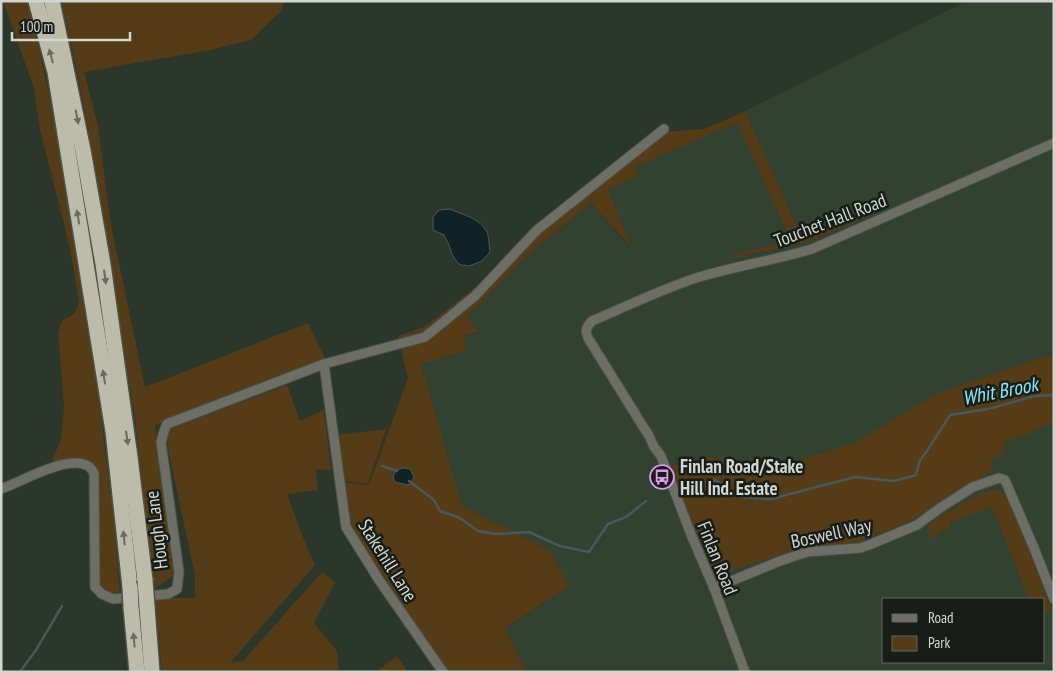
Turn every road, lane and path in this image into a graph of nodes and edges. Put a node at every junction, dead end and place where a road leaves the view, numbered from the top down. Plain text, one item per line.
1 (36, 1) edge
2 (52, 1) edge
3 (664, 129) dead end
4 (1054, 143) edge
5 (586, 328) joint
6 (324, 364) junction
7 (1, 489) edge
8 (714, 588) junction
9 (1054, 599) edge
10 (152, 667) edge
11 (136, 672) edge
12 (443, 672) edge
13 (745, 672) edge

11 -> 1 highway, bridge
2 -> 10 highway, bridge
3 - 6 street
4 - 5 street, Touchet Hall Road
5 - 8 street, Finlan Road
6 - 7 street, Hough Lane
6 - 12 street, Stakehill Lane
8 - 9 street, Boswell Way
8 - 13 street, Finlan Road

